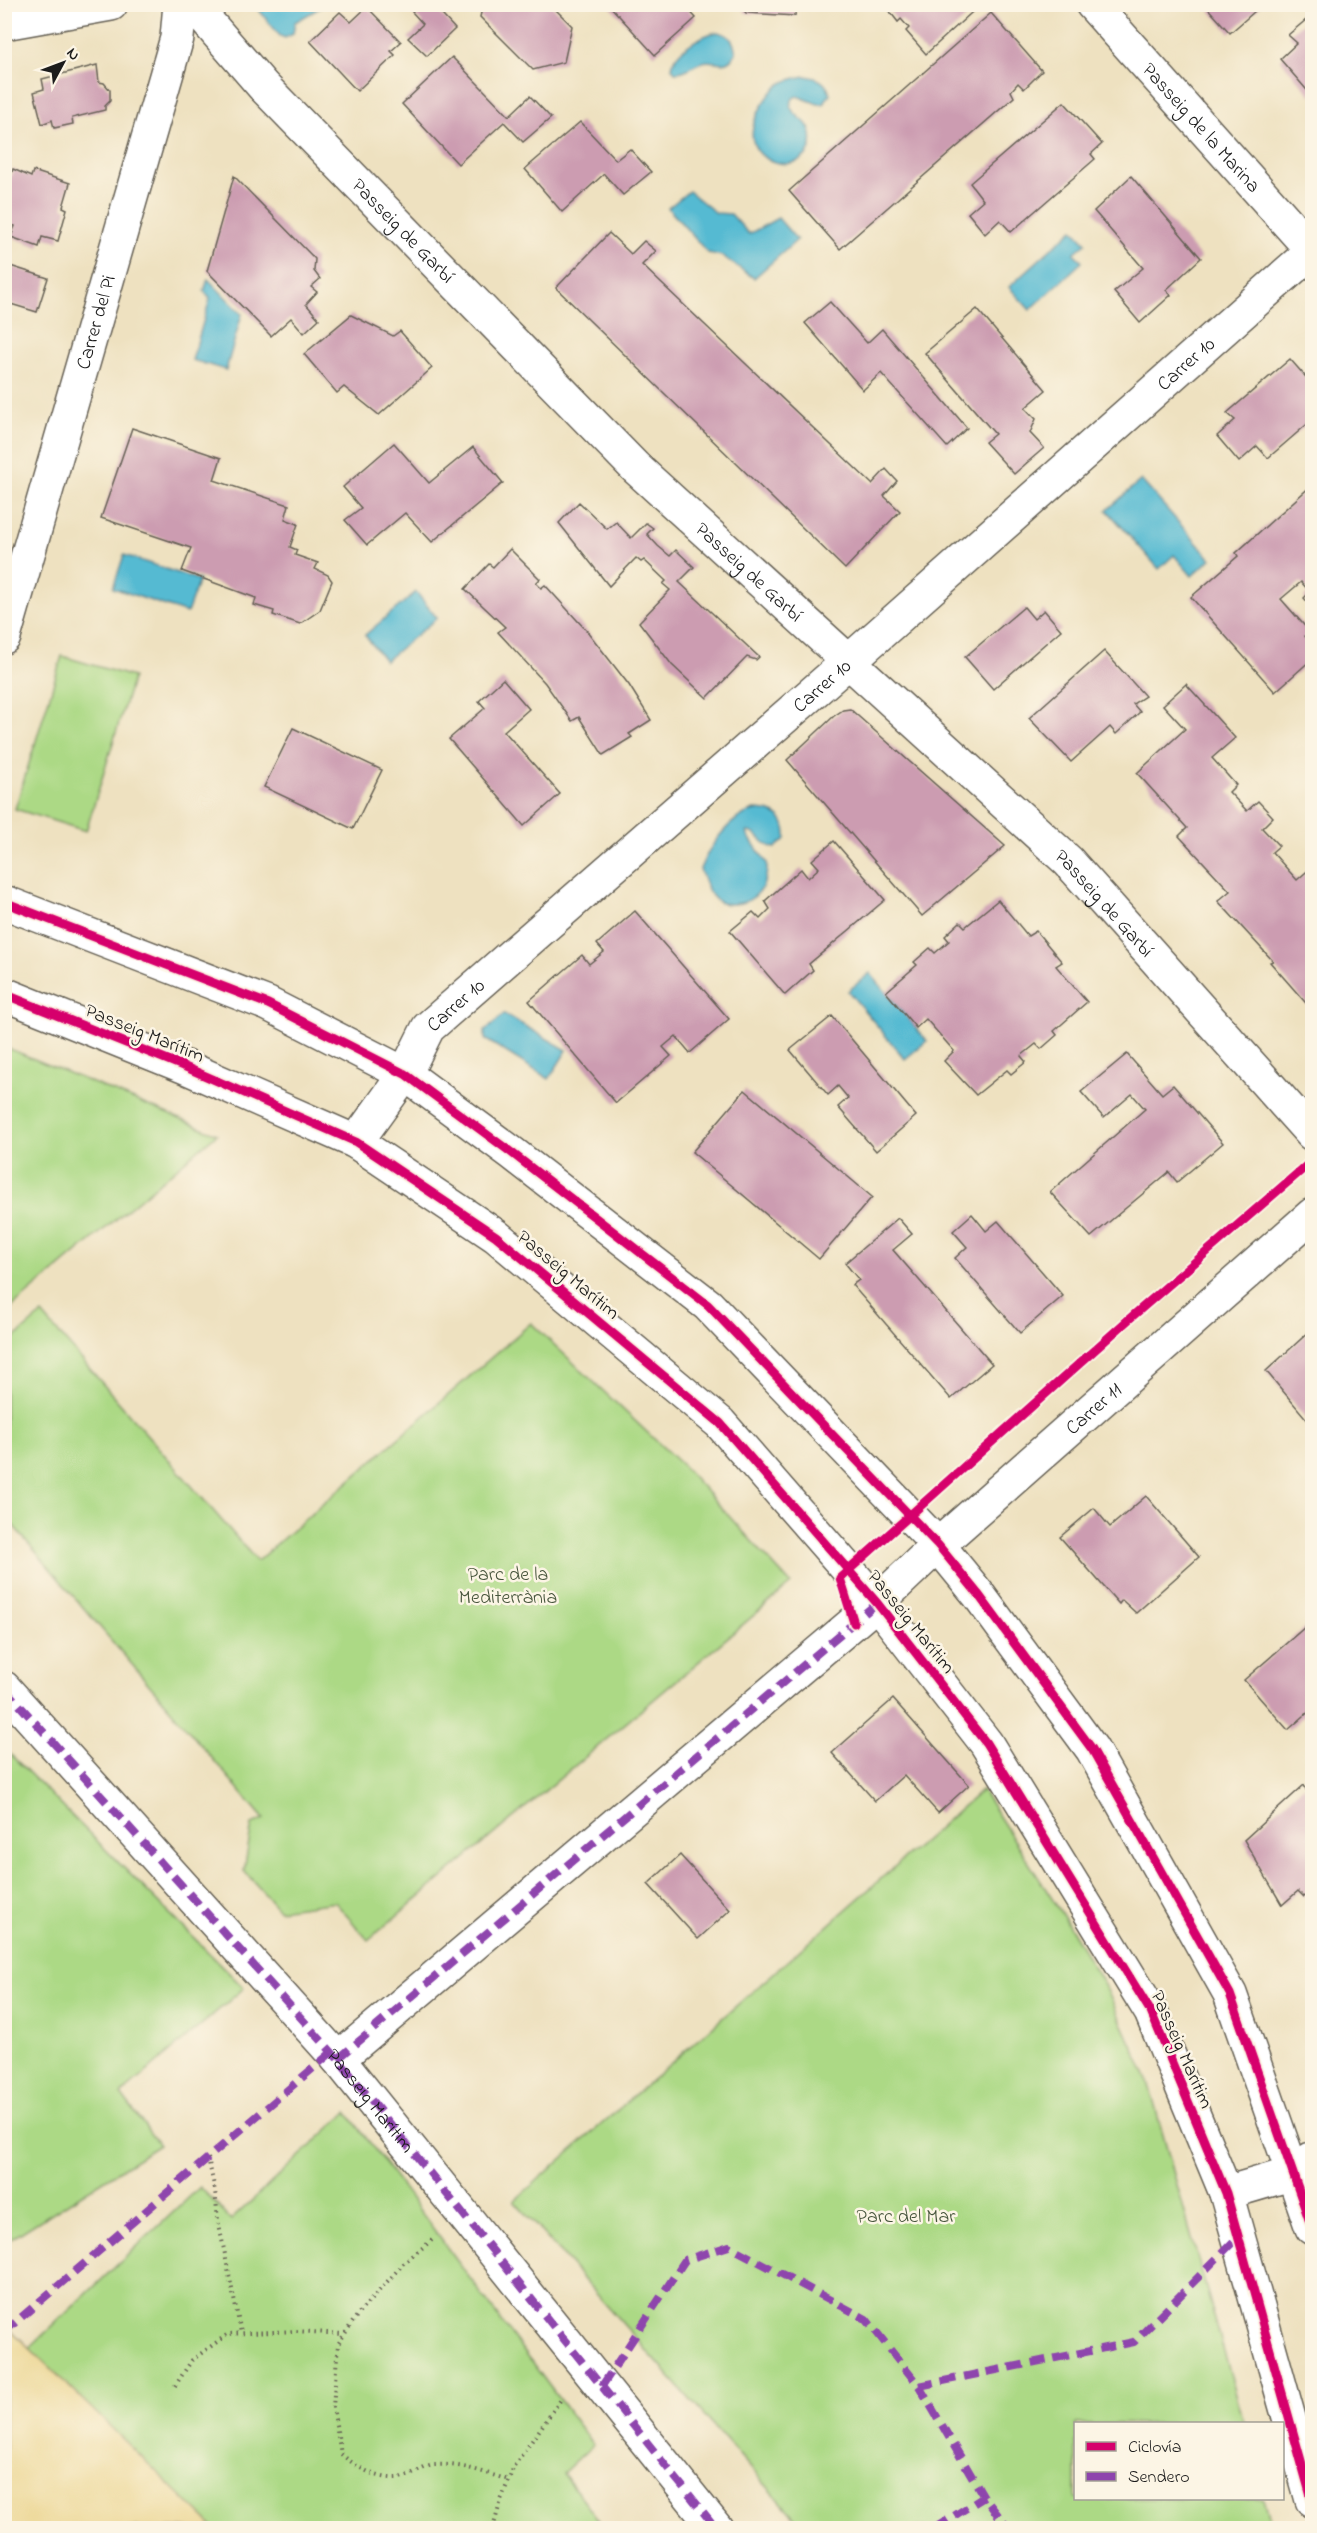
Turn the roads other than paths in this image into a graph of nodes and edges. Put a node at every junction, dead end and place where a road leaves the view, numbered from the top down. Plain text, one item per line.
1 (111, 4) edge
2 (180, 4) edge
3 (192, 4) edge
4 (1092, 4) edge
5 (4, 23) edge
6 (1312, 250) edge
7 (4, 637) edge
8 (848, 662) junction
9 (4, 902) edge
10 (4, 994) edge
11 (405, 1074) junction
12 (1312, 1134) edge
13 (356, 1142) junction
14 (1312, 1215) edge
15 (938, 1545) junction
16 (877, 1604) junction
17 (4, 1688) edge
18 (338, 2059) junction
19 (1304, 2166) edge
20 (1226, 2193) junction
21 (1312, 2228) edge
22 (1312, 2500) edge
23 (716, 2529) edge

1 - 5 street
2 - 7 street, Carrer del Pi
3 - 8 street, Passeig de Garbí
4 - 6 street, Passeig de la Marina
6 - 8 street, Carrer 10
8 - 11 street, Carrer 10
8 - 12 street, Passeig de Garbí
9 - 11 street
10 - 13 street, Passeig Marítim
11 - 13 street, Carrer 10
11 - 15 street
13 - 16 street, Passeig Marítim
14 - 15 street, Carrer 11
15 - 16 street, Carrer 11
15 - 19 street
16 - 18 street, Carrer 11
16 - 20 street, Passeig Marítim
17 - 18 street, Passeig Marítim
18 - 23 street, Passeig Marítim
19 - 20 street
19 - 21 street
20 - 22 street, Passeig Marítim

